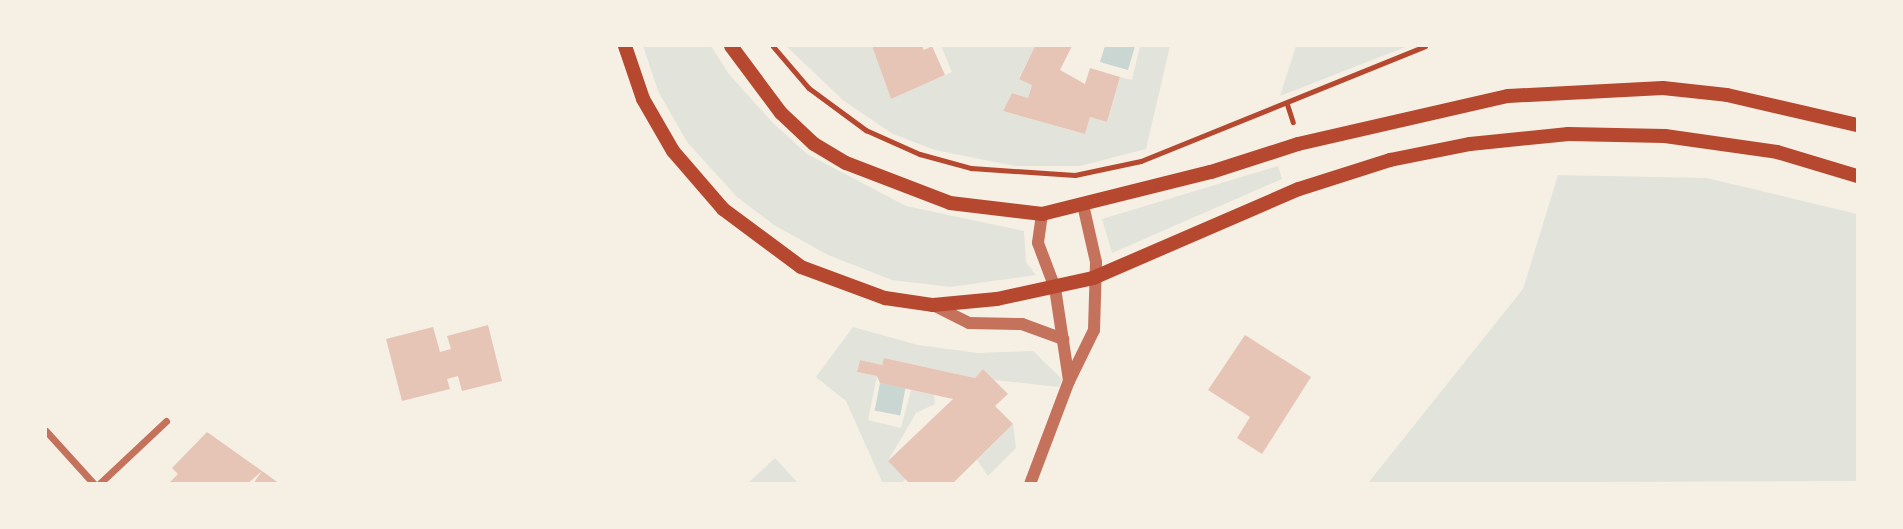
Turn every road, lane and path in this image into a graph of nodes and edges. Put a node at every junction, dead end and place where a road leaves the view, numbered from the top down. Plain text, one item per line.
1 (625, 46) edge
2 (731, 46) edge
3 (773, 46) edge
4 (1425, 46) edge
5 (1287, 103) junction
6 (1857, 125) edge
7 (1295, 128) dead end
8 (1857, 176) edge
9 (1083, 205) junction
10 (1042, 214) junction
11 (1093, 278) junction
12 (1055, 288) junction
13 (933, 305) junction
14 (1063, 339) junction
15 (1069, 381) junction
16 (166, 421) dead end
17 (46, 431) edge
18 (97, 484) edge
19 (1030, 484) edge

1 - 13 main road
2 - 10 main road
3 - 5 path
4 - 5 path
5 - 7 path
6 - 9 main road
8 - 11 main road
9 - 10 main road
9 - 11 street
10 - 12 street
11 - 12 main road
11 - 15 street
12 - 13 main road
12 - 14 street
13 - 14 street
14 - 15 street
15 - 19 street
16 - 18 street
17 - 18 street

